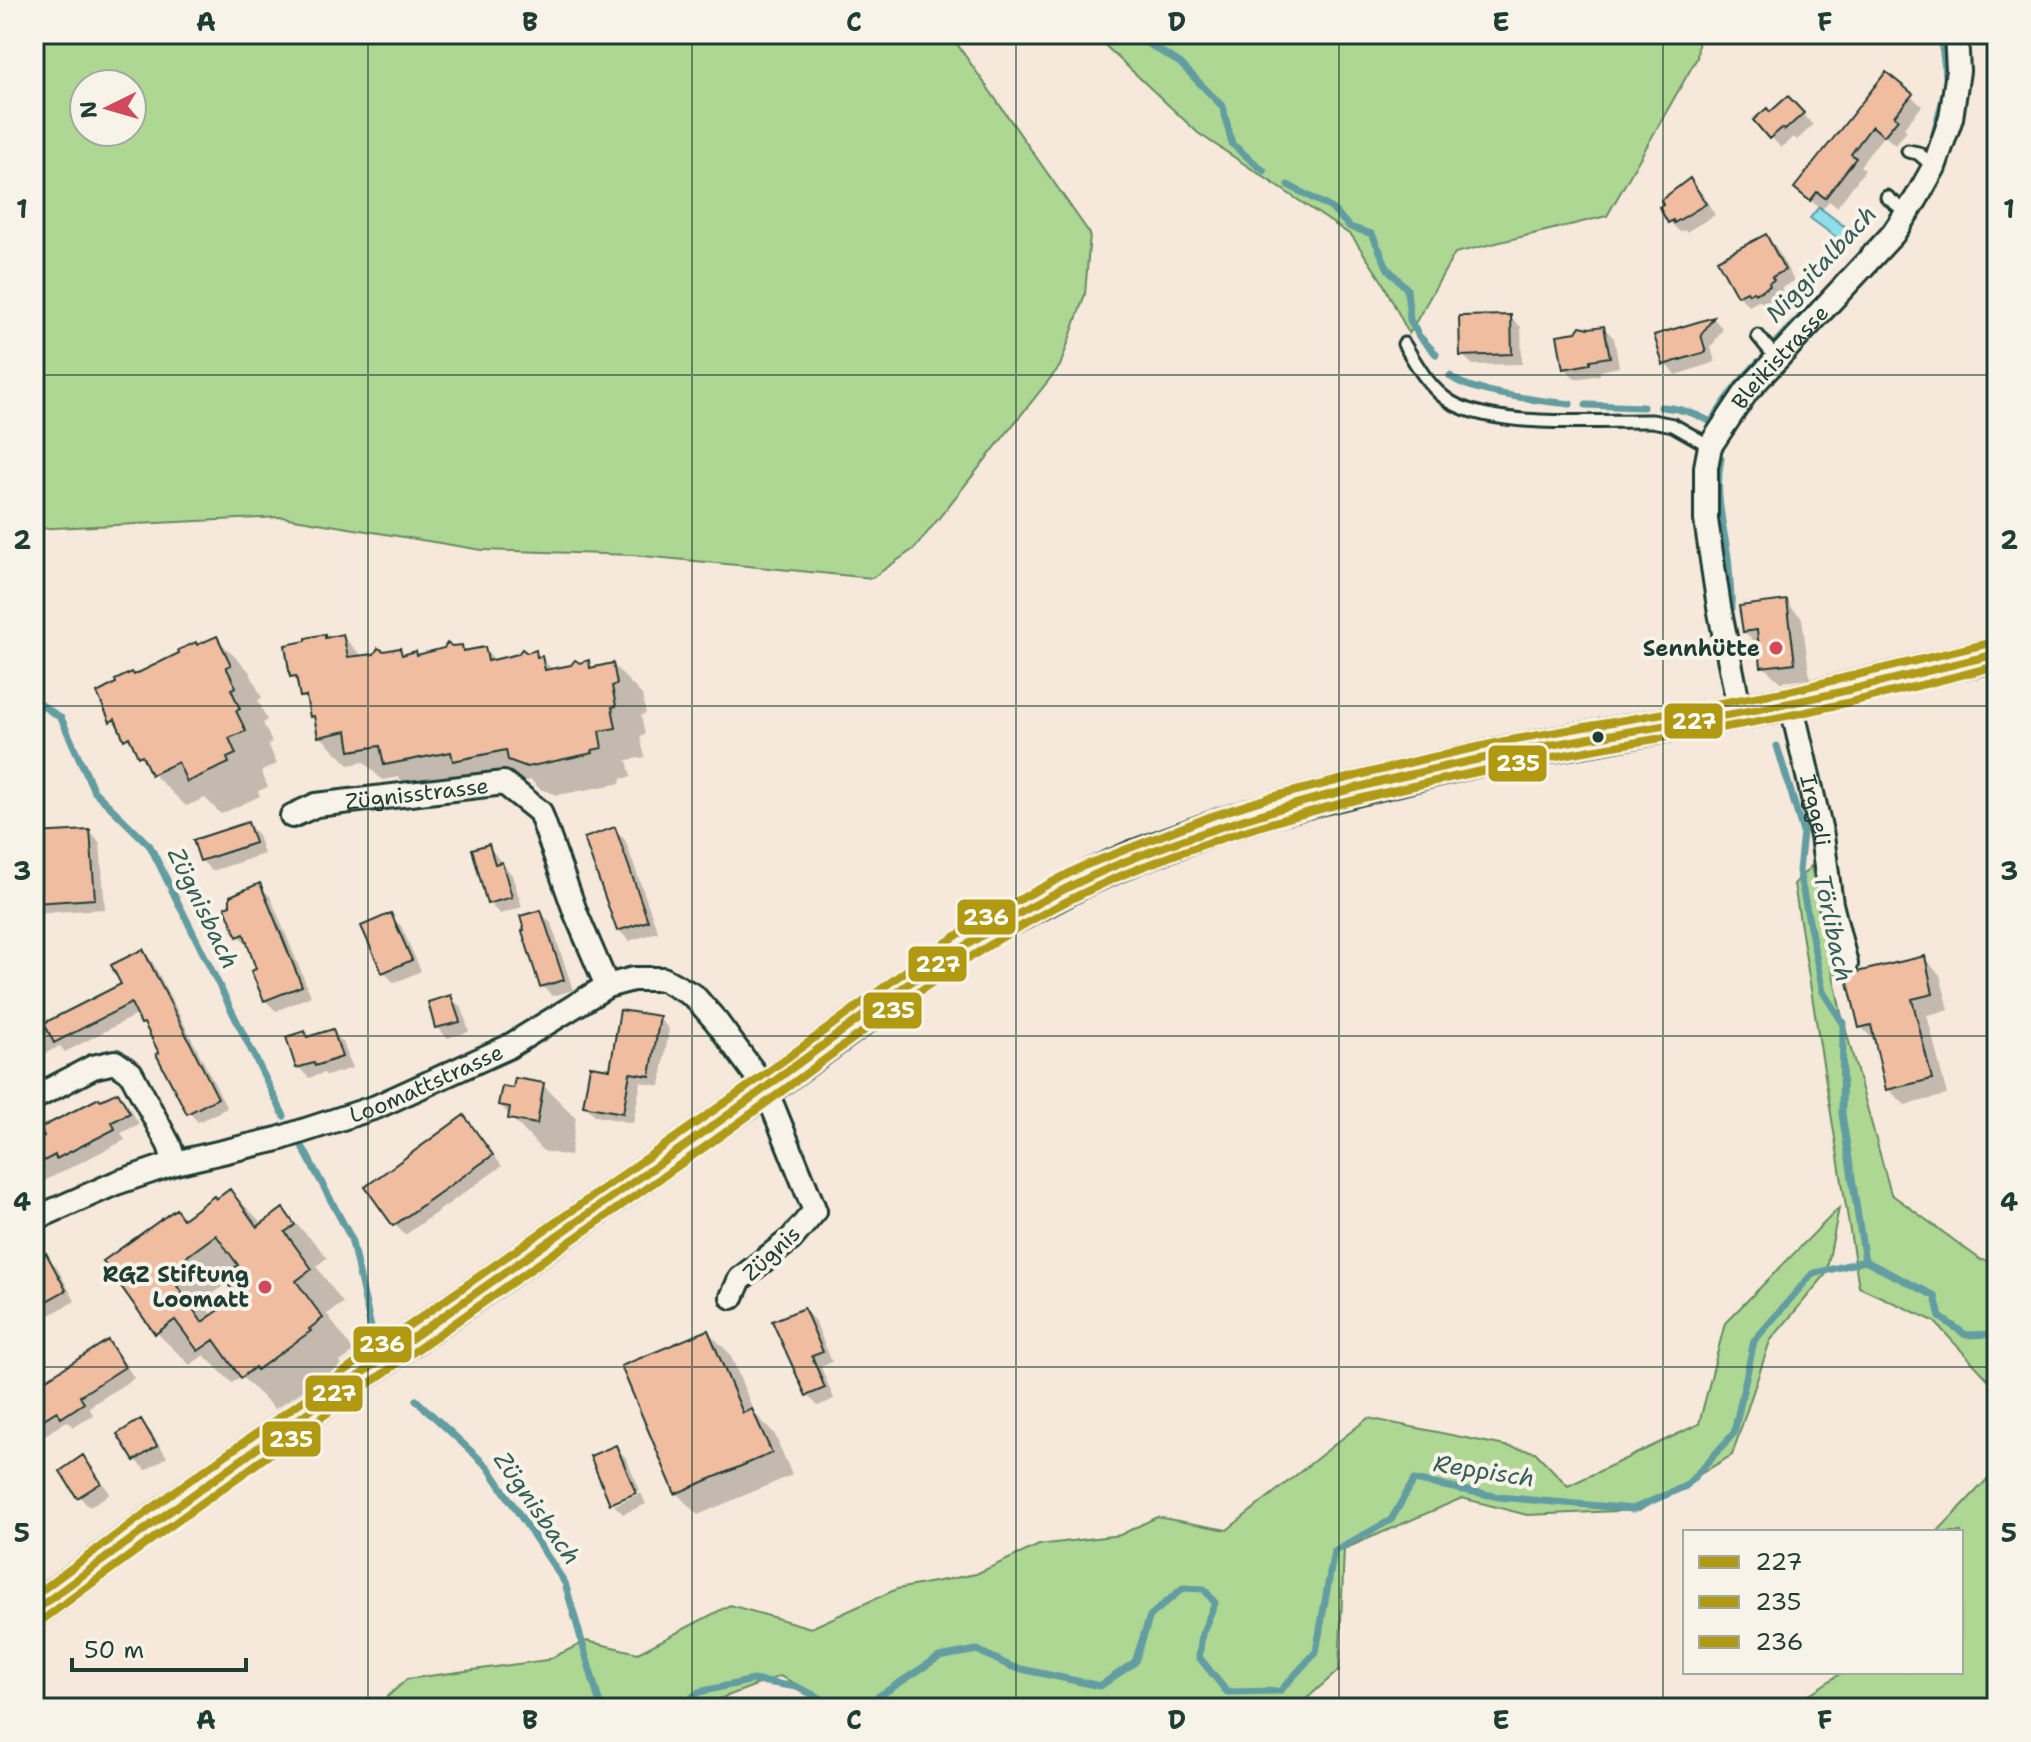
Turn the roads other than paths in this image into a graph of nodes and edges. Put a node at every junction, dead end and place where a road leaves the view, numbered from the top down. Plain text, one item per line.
1 (1956, 34) edge
2 (1908, 151) dead end
3 (1934, 167) junction
4 (1887, 197) dead end
5 (1907, 213) junction
6 (1758, 336) dead end
7 (1404, 344) dead end
8 (1776, 358) junction
9 (1710, 446) junction
10 (1997, 654) edge
11 (1791, 703) junction
12 (1740, 713) junction
13 (292, 816) dead end
14 (1846, 964) dead end
15 (607, 986) junction
16 (764, 1090) junction
17 (34, 1098) edge
18 (175, 1163) junction
19 (815, 1211) joint
20 (34, 1219) edge
21 (732, 1297) dead end
22 (34, 1611) edge

1 - 3 street, Bleikistrasse
2 - 3 lane
3 - 5 street, Bleikistrasse
4 - 5 lane
5 - 8 street, Bleikistrasse
6 - 8 lane
7 - 9 lane
8 - 9 street, Bleikistrasse
9 - 12 street, Bleikistrasse
10 - 11 main road
11 - 12 main road
11 - 14 street, Irggeli
12 - 16 main road
13 - 15 street, Zügnisstrasse
15 - 16 street, Loomattstrasse
15 - 18 street, Loomattstrasse
16 - 19 street, Loomattstrasse
16 - 22 main road
17 - 18 street
18 - 20 street, Loomattstrasse
19 - 21 street, Zügnis

